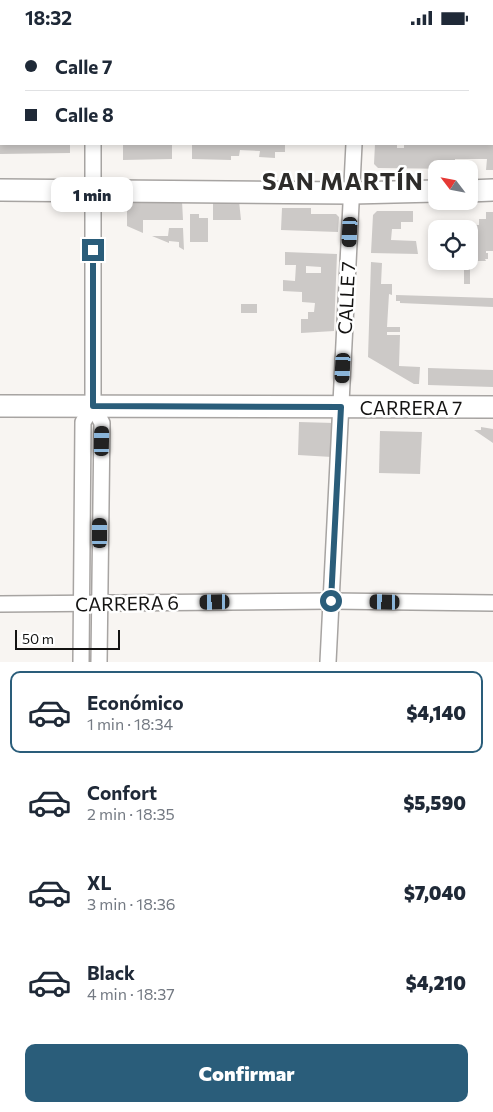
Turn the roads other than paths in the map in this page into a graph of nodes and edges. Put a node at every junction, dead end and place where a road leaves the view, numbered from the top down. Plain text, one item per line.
1 (93, 145) edge
2 (354, 145) edge
3 (0, 190) edge
4 (93, 191) junction
5 (428, 191) edge
6 (478, 191) edge
7 (493, 191) edge
8 (352, 193) junction
9 (0, 406) edge
10 (93, 406) junction
11 (341, 407) junction
12 (493, 407) edge
13 (82, 515) junction
14 (100, 516) junction
15 (331, 601) junction
16 (81, 603) junction
17 (99, 603) junction
18 (493, 603) edge
19 (0, 604) edge
20 (81, 662) edge
21 (99, 662) edge
22 (328, 662) edge

1 - 4 street
2 - 8 street, CALLE 7
3 - 4 street
4 - 8 street
4 - 10 street
5 - 8 street
6 - 7 street
8 - 11 street, CALLE 7
9 - 10 street, CARRERA 7
10 - 11 street, CARRERA 7
10 - 13 street
10 - 14 street
11 - 12 street, CARRERA 7
11 - 15 street, CALLE 7
13 - 14 street
13 - 16 street
14 - 17 street
15 - 17 street, CARRERA 6
15 - 18 street, CARRERA 6
15 - 22 street, CALLE 7
16 - 17 street, CARRERA 6
16 - 19 street, CARRERA 6
16 - 20 street
17 - 21 street

